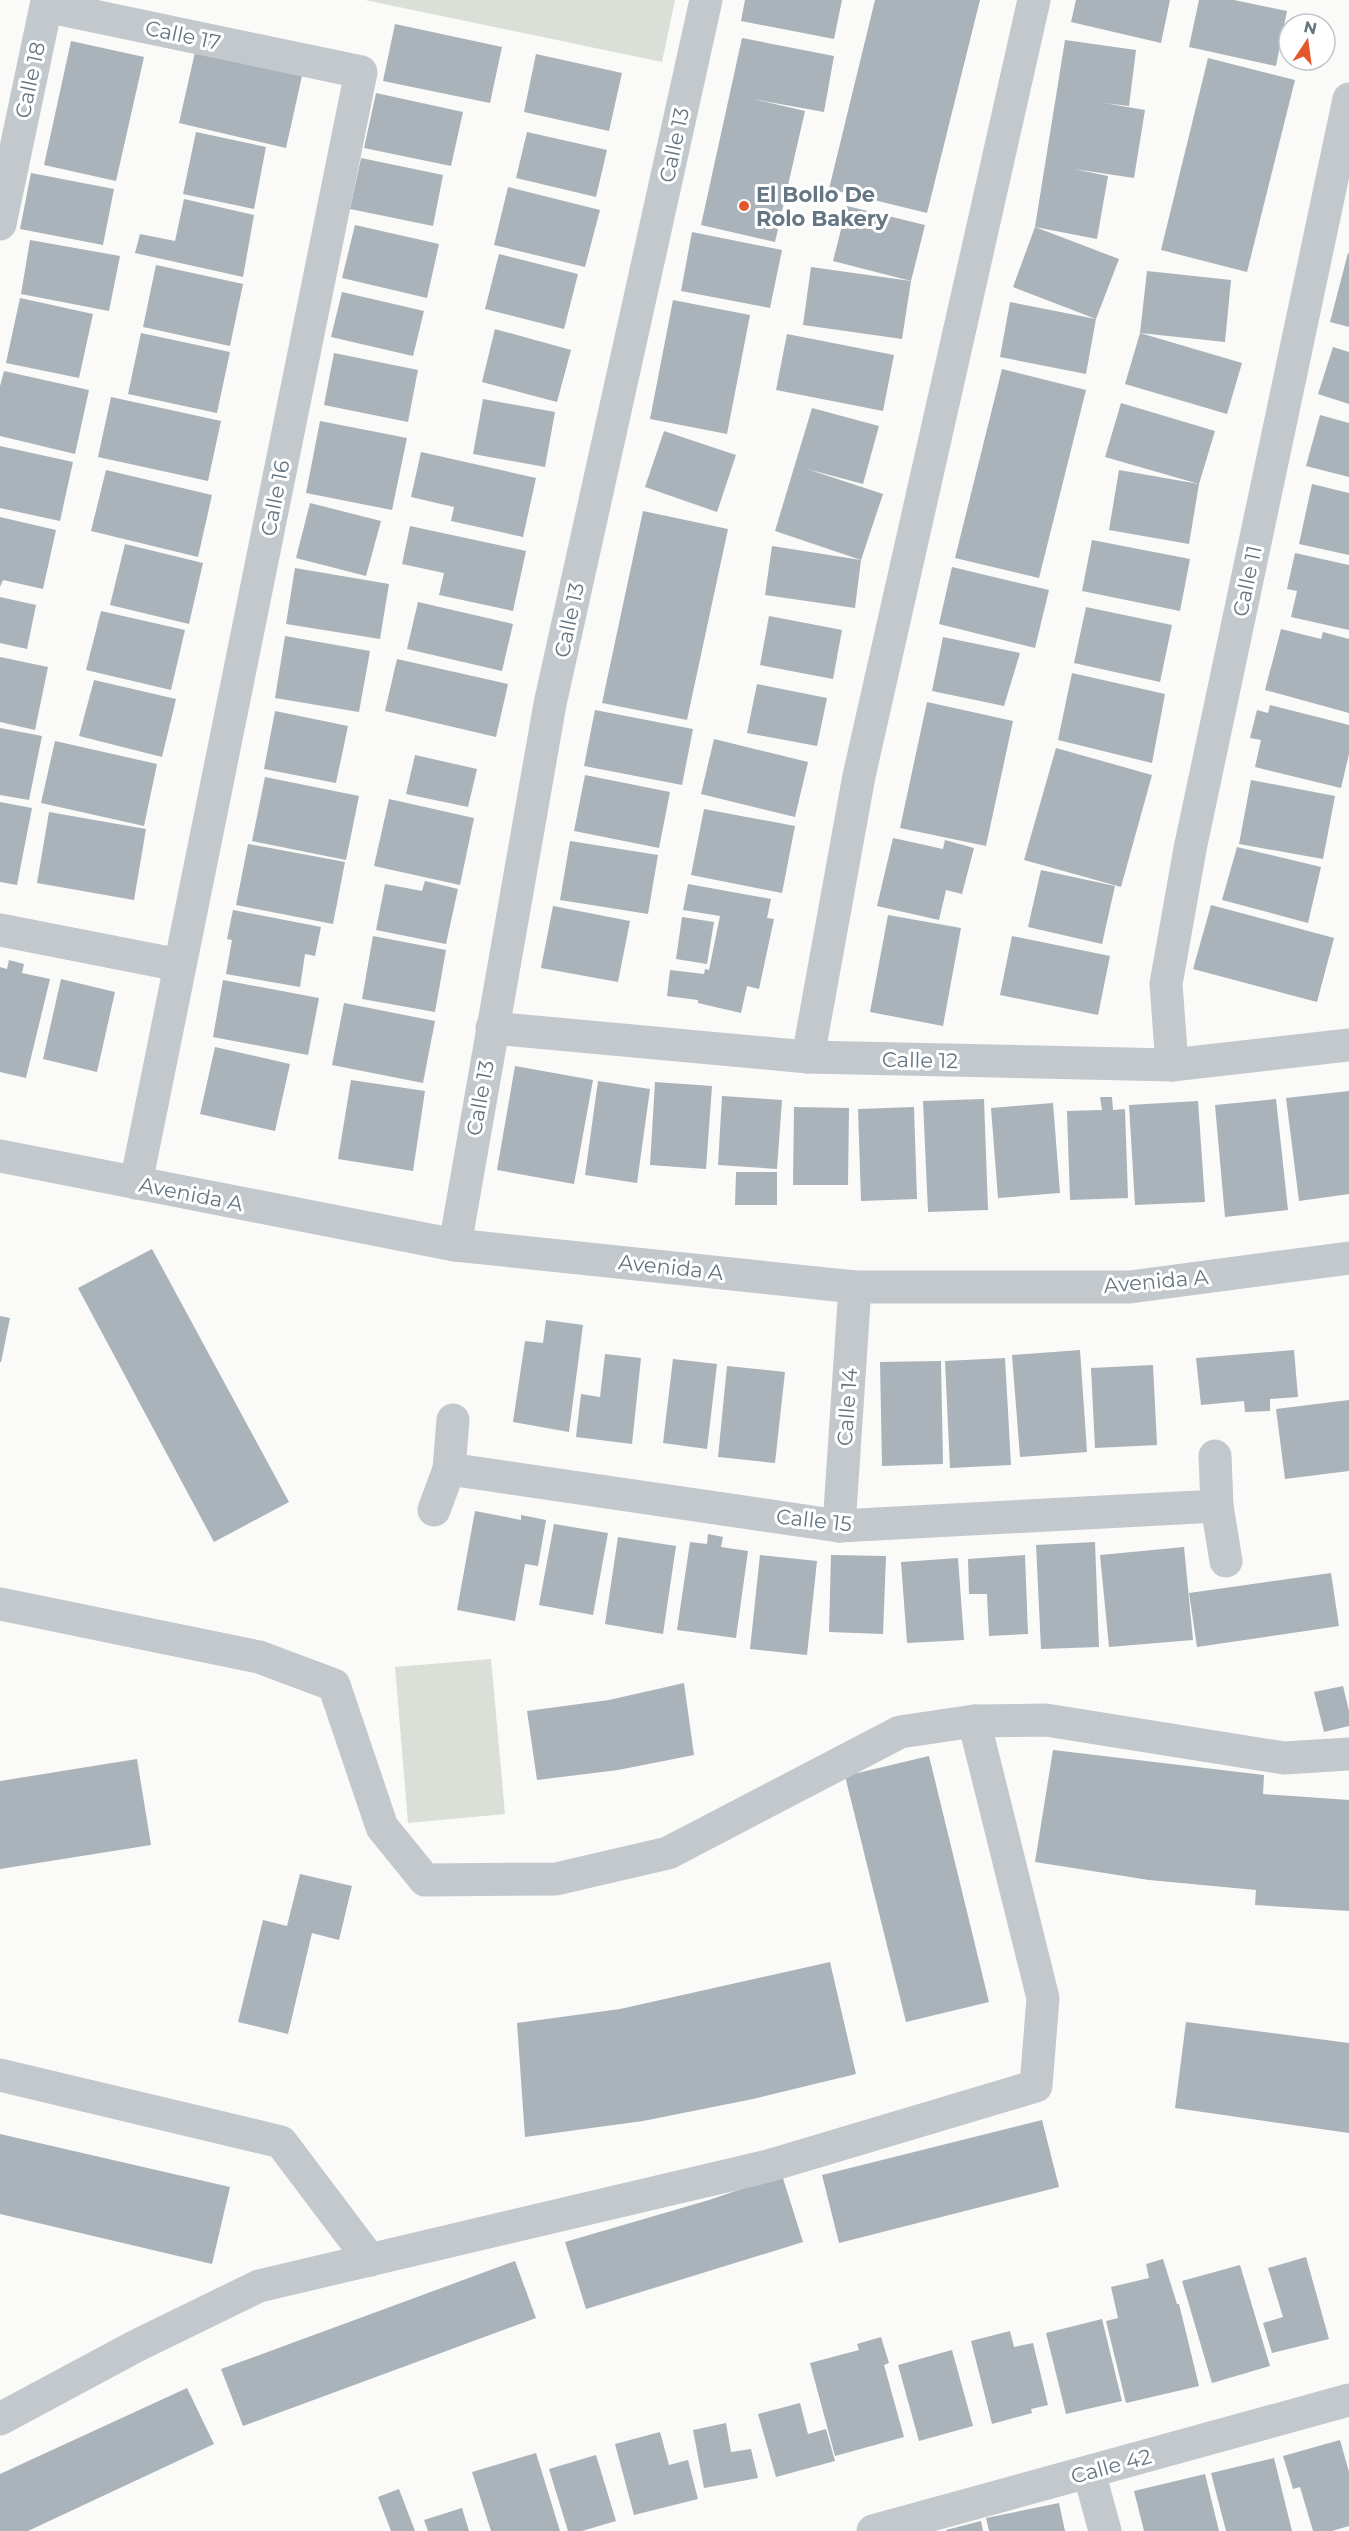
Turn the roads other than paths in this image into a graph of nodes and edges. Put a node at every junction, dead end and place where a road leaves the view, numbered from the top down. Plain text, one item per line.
1 (706, 0) edge
2 (1034, 0) edge
3 (45, 6) joint
4 (320, 63) joint
5 (1349, 99) edge
6 (0, 224) edge
7 (0, 930) edge
8 (179, 965) junction
9 (492, 1028) junction
10 (1349, 1045) edge
11 (808, 1057) junction
12 (1172, 1065) junction
13 (0, 1156) edge
14 (136, 1183) junction
15 (455, 1245) junction
16 (1349, 1258) edge
17 (855, 1287) junction
18 (453, 1420) dead end
19 (1215, 1456) dead end
20 (449, 1468) junction
21 (1217, 1506) junction
22 (434, 1510) dead end
23 (839, 1526) junction
24 (1226, 1561) dead end
25 (0, 1604) edge
26 (974, 1721) junction
27 (1349, 1754) edge
28 (0, 2075) edge
29 (370, 2260) junction
30 (1349, 2400) edge
31 (0, 2419) edge
32 (1089, 2472) junction
33 (873, 2531) edge
34 (1105, 2531) edge

1 - 9 street, Calle 13
2 - 11 street
3 - 4 street, Calle 17
3 - 6 street, Calle 18
4 - 8 street, Calle 16
5 - 12 street, Calle 11
7 - 8 street
8 - 14 street
9 - 11 street, Calle 12
9 - 15 street, Calle 13
10 - 12 street, Calle 12
11 - 12 street, Calle 12
13 - 14 street, Avenida A
14 - 15 street, Avenida A
15 - 17 street, Avenida A
16 - 17 street, Avenida A
17 - 23 street, Calle 14
18 - 20 street
19 - 21 street
20 - 22 street
20 - 23 street, Calle 15
21 - 23 street, Calle 15
21 - 24 street
25 - 26 street
26 - 27 street
26 - 29 street
28 - 29 street
29 - 31 street
30 - 32 street, Calle 42
32 - 33 street, Calle 42
32 - 34 street

